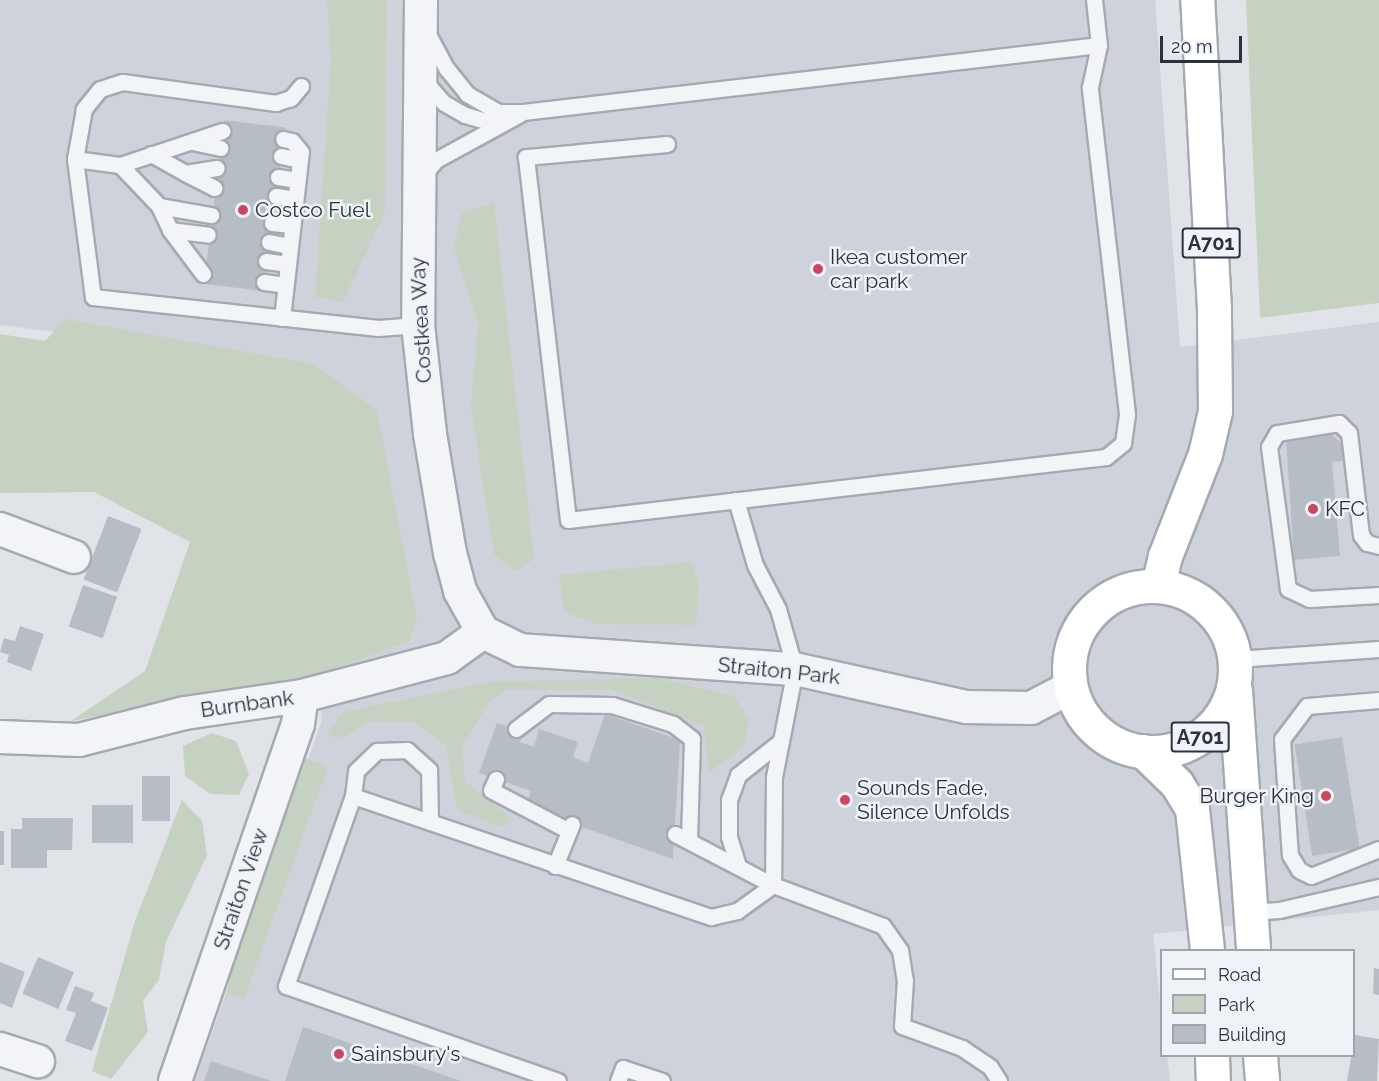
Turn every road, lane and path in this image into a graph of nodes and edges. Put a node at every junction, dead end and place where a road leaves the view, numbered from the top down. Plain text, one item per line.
1 (1094, 0) edge
2 (1197, 0) edge
3 (420, 10) edge
4 (1099, 45) junction
5 (420, 75) junction
6 (301, 86) dead end
7 (523, 112) junction
8 (499, 124) junction
9 (222, 131) dead end
10 (284, 139) dead end
11 (190, 142) junction
12 (667, 144) dead end
13 (219, 148) dead end
14 (151, 154) junction
15 (281, 156) dead end
16 (75, 159) junction
17 (300, 160) junction
18 (120, 165) junction
19 (217, 168) dead end
20 (185, 173) junction
21 (278, 177) dead end
22 (297, 180) junction
23 (418, 181) junction
24 (214, 188) dead end
25 (276, 196) dead end
26 (295, 198) junction
27 (159, 206) junction
28 (211, 215) dead end
29 (272, 223) dead end
30 (292, 225) junction
31 (170, 230) junction
32 (208, 235) dead end
33 (269, 242) dead end
34 (289, 246) junction
35 (186, 250) junction
36 (206, 254) dead end
37 (266, 261) dead end
38 (287, 264) junction
39 (203, 274) dead end
40 (264, 282) dead end
41 (285, 285) junction
42 (282, 318) junction
43 (418, 325) junction
44 (736, 500) junction
45 (0, 529) edge
46 (1379, 546) edge
47 (74, 557) dead end
48 (1158, 586) junction
49 (1379, 595) edge
50 (483, 632) junction
51 (1379, 649) edge
52 (795, 669) junction
53 (1235, 674) junction
54 (1071, 687) junction
55 (303, 696) junction
56 (1379, 700) edge
57 (516, 729) dead end
58 (0, 737) edge
59 (781, 741) junction
60 (1143, 752) junction
61 (496, 779) dead end
62 (353, 796) junction
63 (430, 822) junction
64 (675, 834) dead end
65 (689, 841) junction
66 (1379, 849) edge
67 (555, 866) junction
68 (738, 866) junction
69 (773, 885) junction
70 (1379, 887) edge
71 (1250, 912) junction
72 (1207, 949) edge
73 (1252, 949) edge
74 (0, 1049) edge
75 (1212, 1057) edge
76 (1260, 1057) edge
77 (38, 1061) dead end
78 (175, 1081) edge
79 (558, 1081) edge
80 (618, 1081) edge
81 (662, 1081) edge
82 (999, 1081) edge
83 (1214, 1081) edge
84 (1262, 1081) edge

1 - 4 lane
2 - 48 main road, A701
3 - 5 street, Costkea Way
3 - 7 lane
4 - 7 lane
4 - 44 lane
5 - 8 lane
5 - 23 street, Costkea Way
6 - 16 lane
7 - 8 lane
8 - 23 lane
9 - 11 lane
10 - 17 lane
11 - 13 lane
11 - 14 lane
12 - 44 lane
14 - 18 lane
14 - 20 lane
15 - 17 lane
16 - 18 lane
16 - 42 lane
17 - 22 lane
18 - 27 lane
19 - 20 lane
20 - 24 lane
21 - 22 lane
22 - 26 lane
23 - 43 street, Costkea Way
25 - 26 lane
26 - 30 lane
27 - 28 lane
27 - 31 lane
29 - 30 lane
30 - 34 lane
31 - 32 lane
31 - 35 lane
33 - 34 lane
34 - 38 lane
35 - 36 lane
35 - 39 lane
37 - 38 lane
38 - 41 lane
40 - 41 lane
41 - 42 lane
42 - 43 lane
43 - 50 street, Costkea Way
44 - 52 lane
45 - 47 street
46 - 49 lane
48 - 53 main road, A701
48 - 54 main road, A701
50 - 52 street, Straiton Park
50 - 55 street, Burnbank
51 - 53 lane
52 - 54 street, Straiton Park
52 - 59 lane
53 - 60 main road, A701
53 - 71 main road, A701
54 - 60 main road, A701
55 - 58 street, Burnbank
55 - 78 street, Straiton View
56 - 66 lane
57 - 65 lane
59 - 68 lane
59 - 69 lane
60 - 72 main road, A701
61 - 67 lane
62 - 63 lane
62 - 63 lane
62 - 79 lane
63 - 67 lane
64 - 65 lane
65 - 68 lane
67 - 69 lane
68 - 69 lane
69 - 82 lane
70 - 71 lane
71 - 73 main road, A701
74 - 77 street
75 - 83 main road
76 - 84 main road
80 - 81 lane

